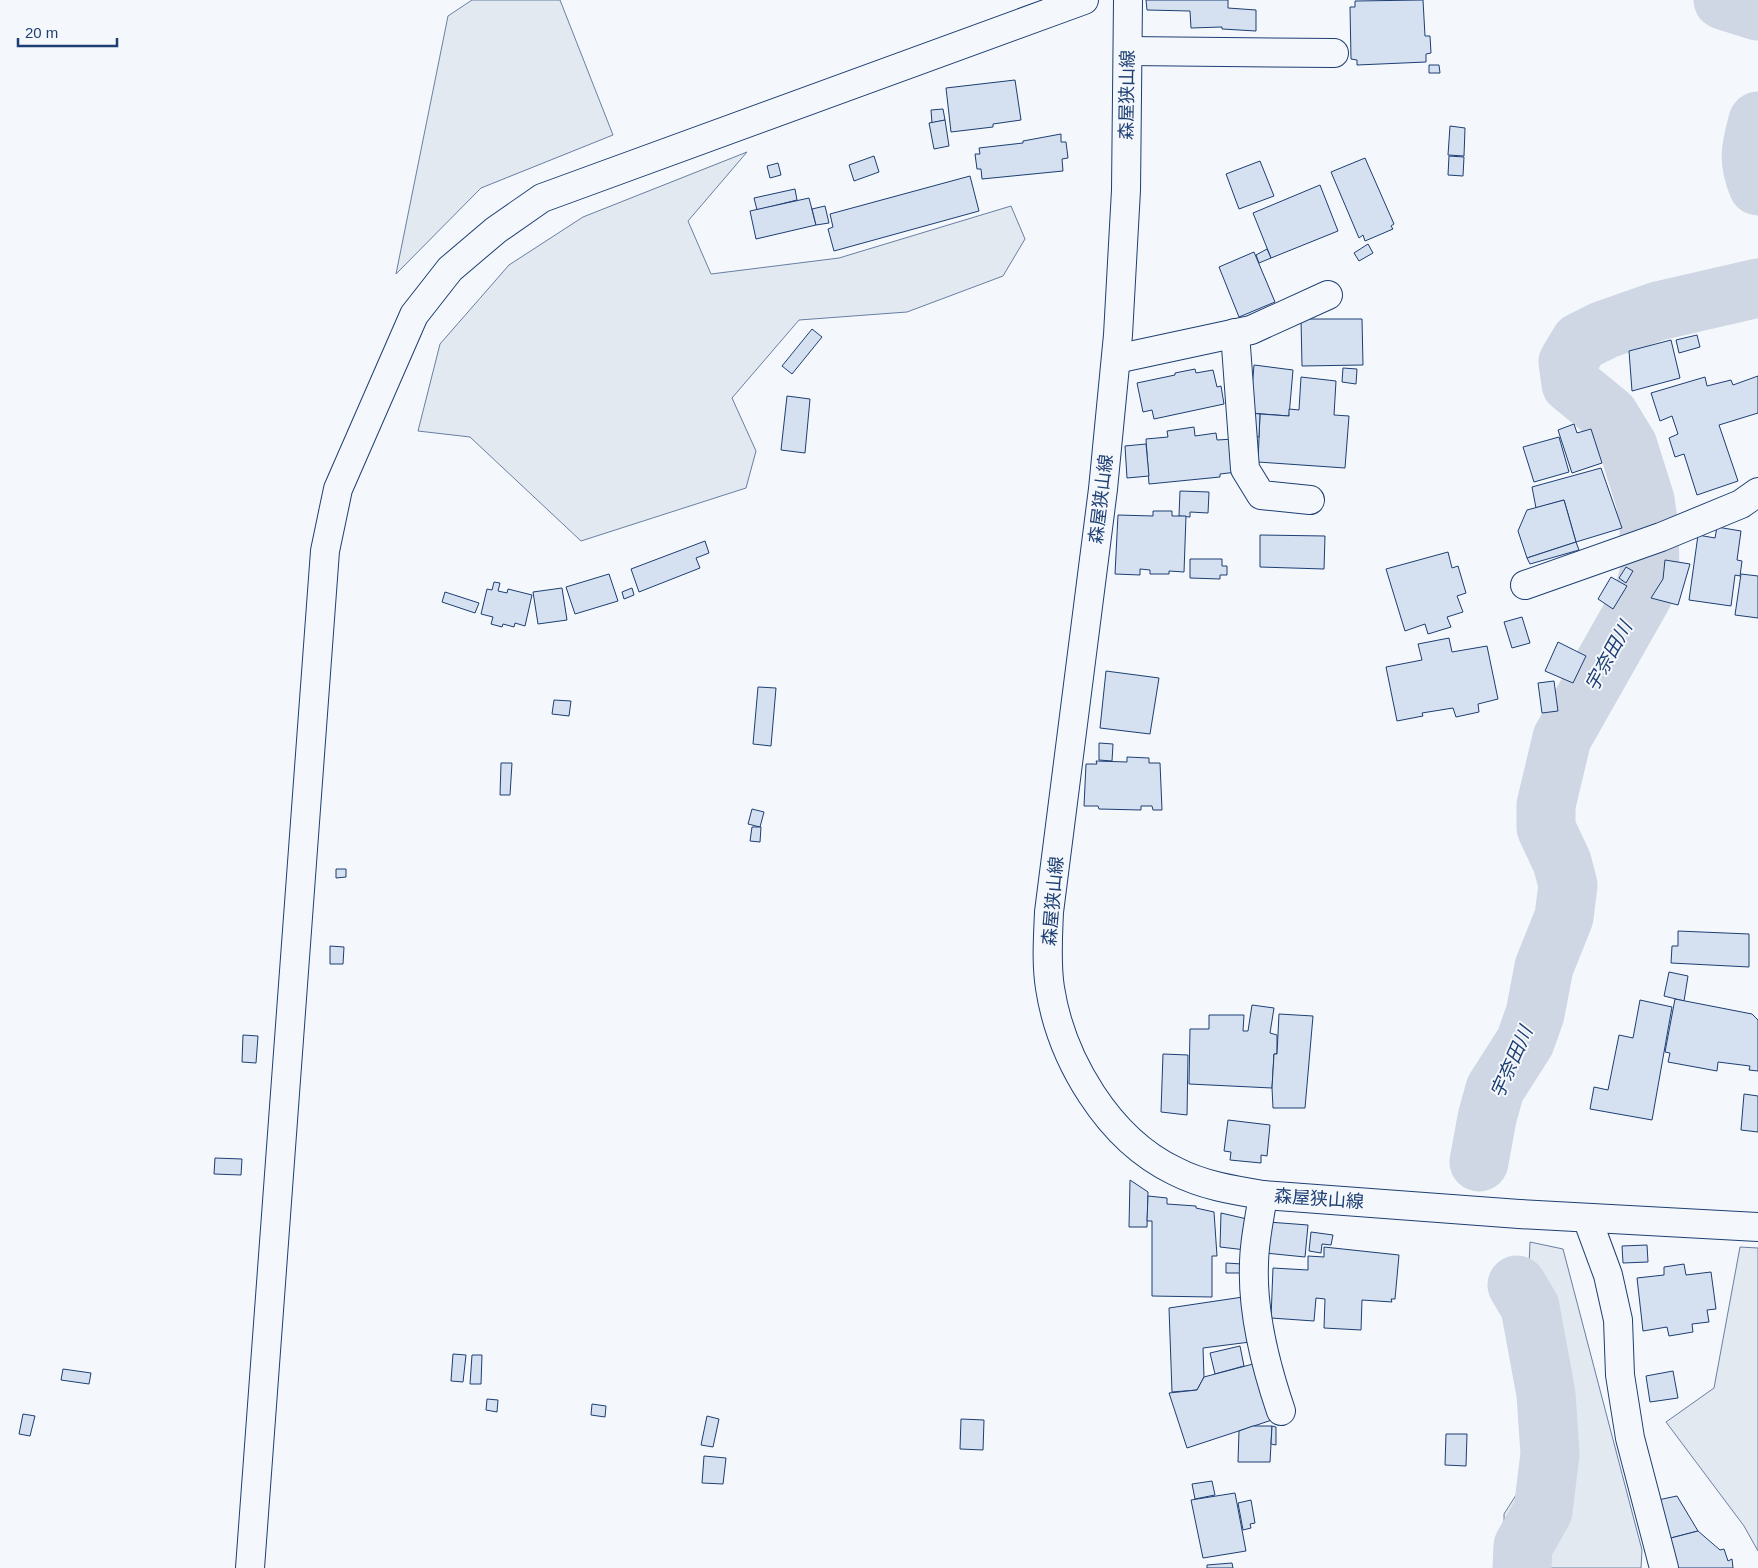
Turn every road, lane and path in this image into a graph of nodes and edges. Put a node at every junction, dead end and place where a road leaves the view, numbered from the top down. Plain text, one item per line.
1 (1084, 0) edge
2 (1128, 0) edge
3 (1128, 51) junction
4 (1334, 54) dead end
5 (1328, 295) dead end
6 (1234, 333) junction
7 (1116, 358) junction
8 (1758, 492) edge
9 (1310, 500) dead end
10 (1525, 584) dead end
11 (1263, 1195) junction
12 (1587, 1218) junction
13 (1758, 1227) edge
14 (1281, 1411) dead end
15 (250, 1568) edge
16 (1664, 1568) edge

1 - 15 street
2 - 3 street, 森屋狭山線
3 - 4 street
3 - 7 street, 森屋狭山線
5 - 6 street
6 - 7 street
6 - 9 street
7 - 11 street, 森屋狭山線
8 - 10 street
11 - 12 street, 森屋狭山線
11 - 14 street
12 - 13 street, 森屋狭山線
12 - 16 street

